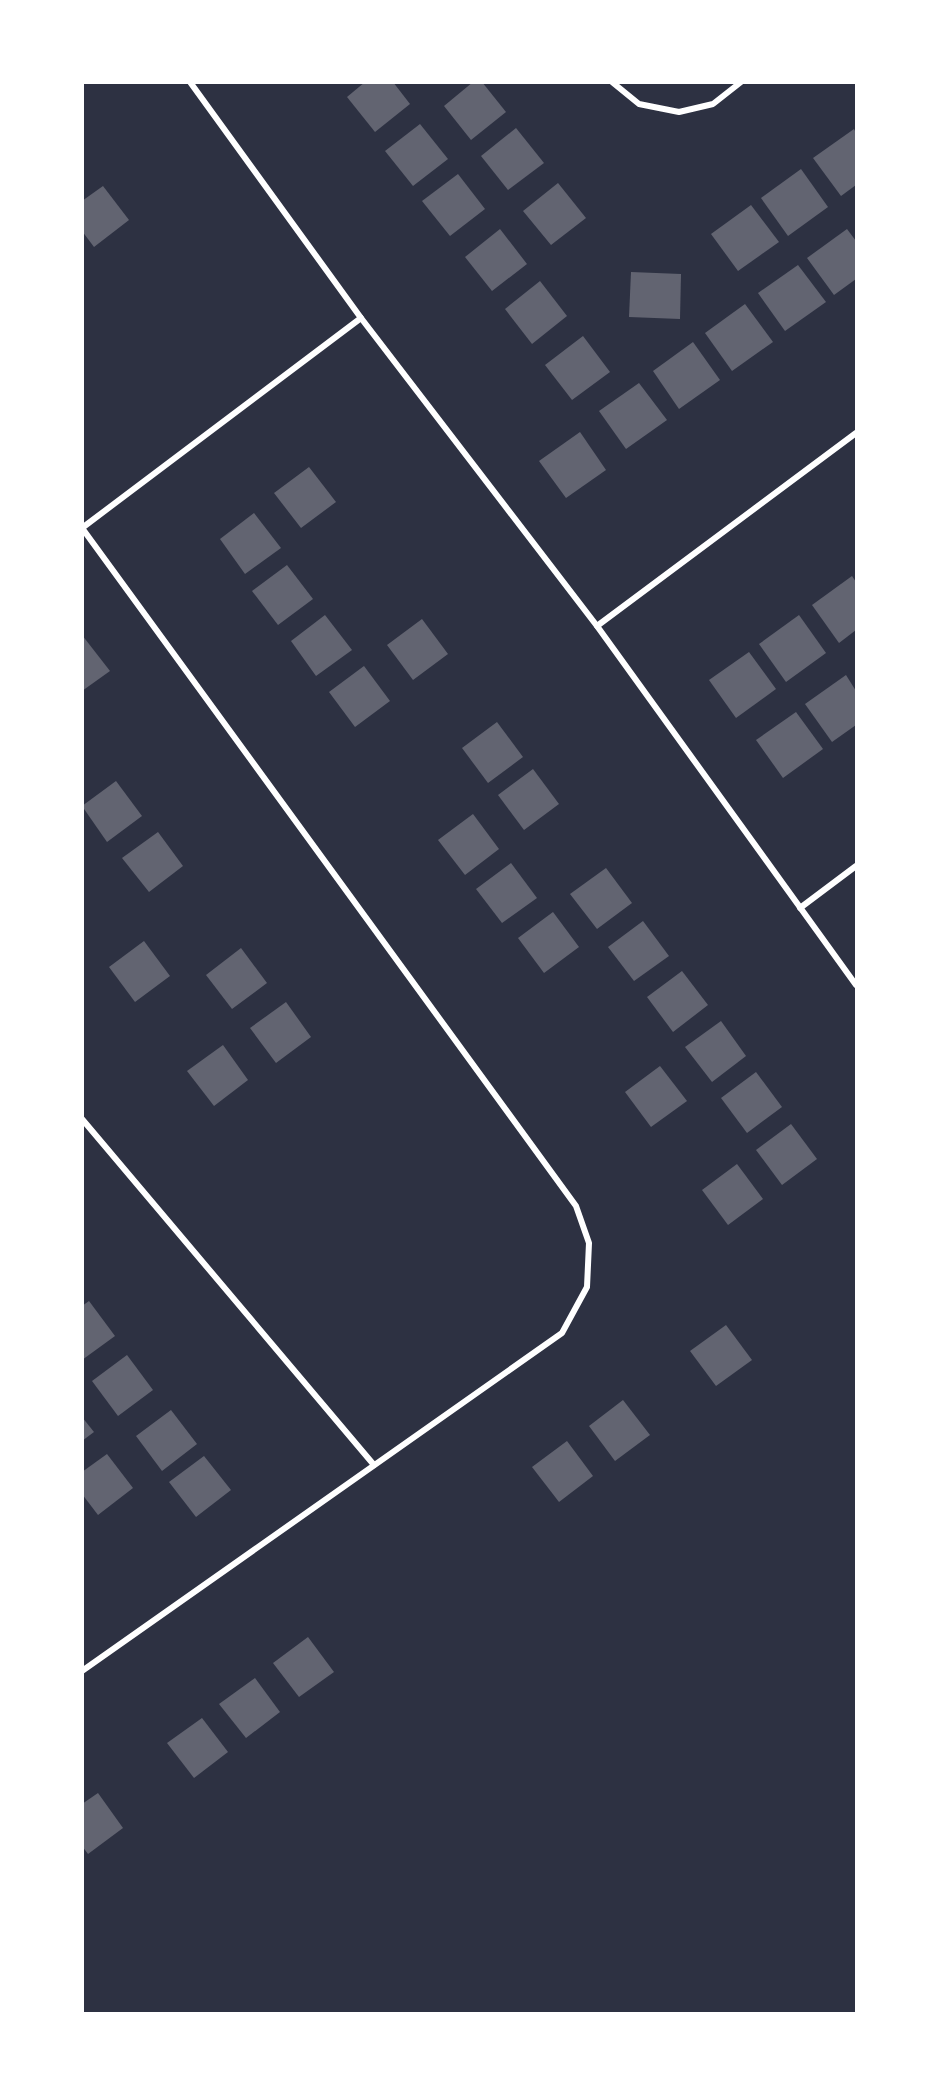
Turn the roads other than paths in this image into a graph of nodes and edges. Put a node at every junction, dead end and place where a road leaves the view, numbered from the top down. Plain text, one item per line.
1 (190, 82) edge
2 (612, 82) edge
3 (741, 82) edge
4 (361, 318) junction
5 (856, 433) edge
6 (82, 528) edge
7 (597, 626) junction
8 (856, 866) edge
9 (800, 908) junction
10 (856, 985) edge
11 (82, 1119) edge
12 (374, 1465) junction
13 (82, 1671) edge

1 - 4 street
2 - 3 street
4 - 6 street
4 - 7 street
5 - 7 street
6 - 12 street
7 - 9 street
8 - 9 street
9 - 10 street
11 - 12 street
12 - 13 street

